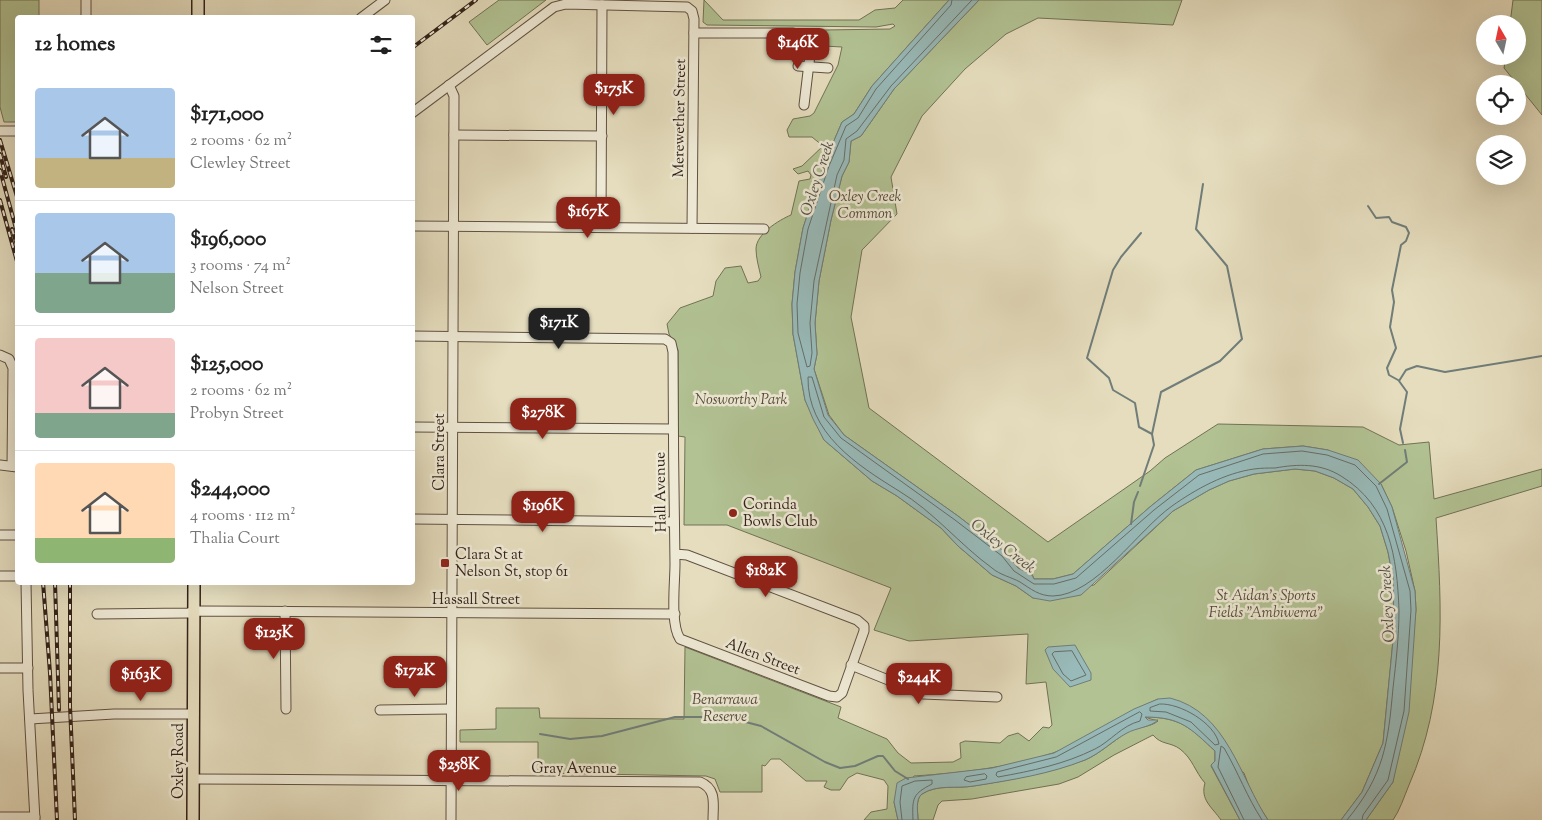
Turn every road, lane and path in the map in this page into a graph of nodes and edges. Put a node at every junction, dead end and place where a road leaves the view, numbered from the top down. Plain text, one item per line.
1 (86, 0) edge
2 (198, 0) edge
3 (385, 0) edge
4 (602, 5) junction
5 (86, 15) edge
6 (198, 15) edge
7 (365, 15) edge
8 (694, 33) junction
9 (798, 66) dead end
10 (810, 67) junction
11 (828, 68) dead end
12 (448, 86) junction
13 (804, 105) dead end
14 (415, 111) edge
15 (0, 131) edge
16 (15, 131) edge
17 (454, 135) junction
18 (602, 136) junction
19 (415, 226) edge
20 (453, 226) junction
21 (601, 227) junction
22 (692, 228) junction
23 (764, 229) dead end
24 (415, 336) edge
25 (453, 336) junction
26 (0, 356) edge
27 (415, 427) edge
28 (452, 427) junction
29 (673, 429) junction
30 (0, 465) edge
31 (15, 466) edge
32 (415, 519) edge
33 (452, 520) junction
34 (674, 522) junction
35 (0, 535) edge
36 (15, 535) edge
37 (675, 554) junction
38 (0, 576) edge
39 (15, 576) edge
40 (26, 585) edge
41 (194, 585) edge
42 (285, 611) junction
43 (194, 612) junction
44 (451, 612) junction
45 (97, 614) dead end
46 (675, 614) junction
47 (680, 639) joint
48 (852, 665) junction
49 (0, 668) edge
50 (28, 668) junction
51 (997, 697) dead end
52 (286, 709) dead end
53 (450, 709) junction
54 (380, 710) dead end
55 (194, 714) junction
56 (30, 719) junction
57 (193, 779) junction
58 (451, 780) junction
59 (0, 817) edge
60 (35, 818) edge
61 (193, 820) edge
62 (451, 820) edge
63 (713, 820) edge

1 - 5 street
2 - 6 main road
3 - 7 street
4 - 8 street, Merewether Street
4 - 12 street
4 - 18 street
8 - 10 street
8 - 22 street, Merewether Street
9 - 10 street
10 - 11 street
10 - 13 street
12 - 14 street
12 - 17 street, Clara Street
15 - 16 street
17 - 18 street
17 - 20 street, Clara Street
18 - 21 street
19 - 20 street
20 - 21 street
20 - 25 street, Clara Street
21 - 22 street
22 - 23 street
24 - 25 street
25 - 28 street, Clara Street
25 - 29 street, Hall Avenue
26 - 31 street
27 - 28 street
28 - 29 street
28 - 33 street, Clara Street
29 - 34 street, Hall Avenue
30 - 31 street
32 - 33 street
33 - 34 street
33 - 44 street, Clara Street
34 - 37 street, Hall Avenue
35 - 36 street
37 - 46 street, Hall Avenue
37 - 48 street
38 - 39 street
40 - 50 street
41 - 43 main road, Oxley Road
42 - 43 street, Hassall Street
42 - 44 street, Hassall Street
42 - 52 street
43 - 45 street, Hassall Street
43 - 55 main road, Oxley Road
44 - 46 street, Hassall Street
44 - 53 street, Clara Street
46 - 47 street, Hall Avenue
47 - 48 street, Allen Street
48 - 51 street
49 - 50 street
50 - 56 street
53 - 54 street
53 - 58 street, Clara Street
55 - 56 street
55 - 57 main road, Oxley Road
56 - 60 street
57 - 58 street, Gray Avenue
57 - 61 main road, Oxley Road
58 - 62 street, Clara Street
58 - 63 street, Gray Avenue
59 - 60 street

